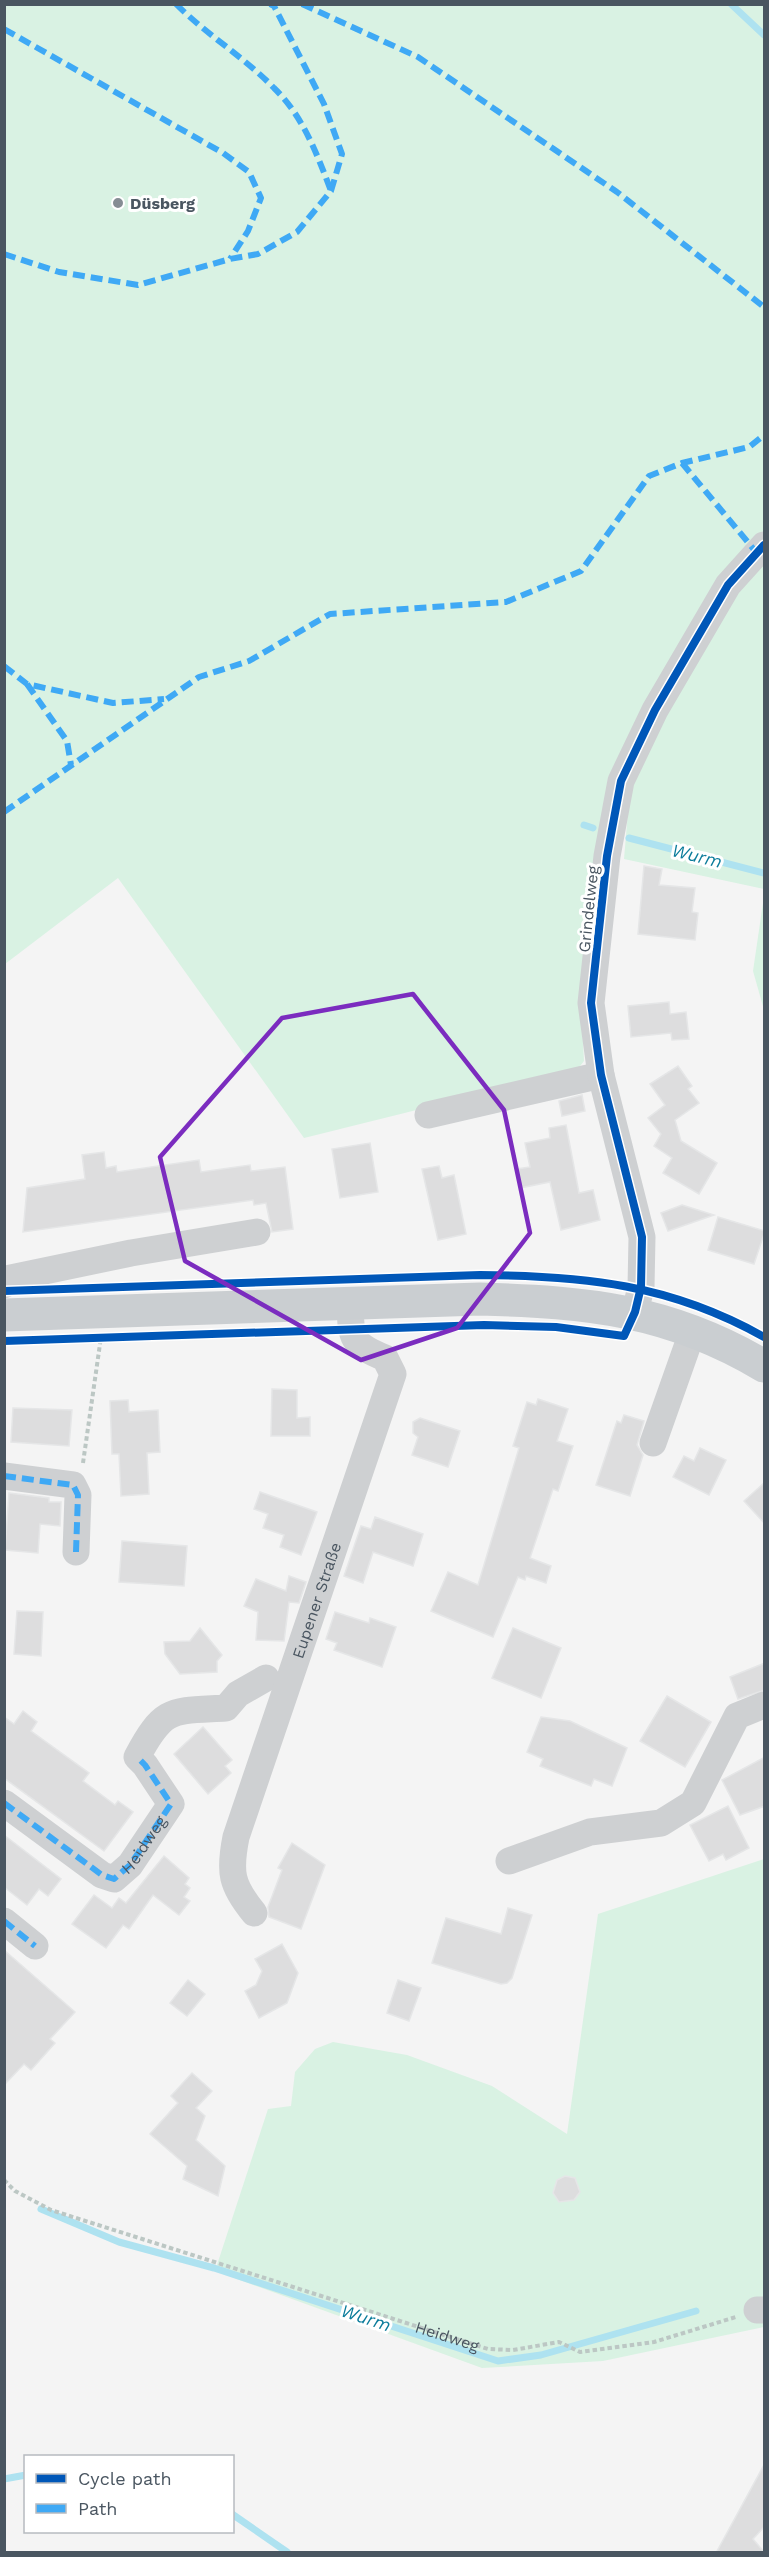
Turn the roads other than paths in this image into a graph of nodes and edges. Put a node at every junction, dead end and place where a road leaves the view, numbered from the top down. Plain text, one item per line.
1 (765, 545) edge
2 (601, 1075) junction
3 (428, 1115) dead end
4 (257, 1232) dead end
5 (4, 1285) edge
6 (350, 1303) junction
7 (635, 1312) junction
8 (4, 1315) edge
9 (693, 1330) junction
10 (765, 1366) edge
11 (653, 1443) dead end
12 (4, 1476) edge
13 (76, 1552) dead end
14 (266, 1678) dead end
15 (765, 1705) edge
16 (4, 1803) edge
17 (509, 1861) dead end
18 (254, 1913) dead end
19 (4, 1921) edge
20 (35, 1946) dead end

1 - 2 street, Grindelweg
2 - 3 street
2 - 7 street, Grindelweg
4 - 5 street
6 - 7 main road
6 - 8 main road
6 - 18 street, Eupener Straße
7 - 9 main road
9 - 10 main road
9 - 11 street
12 - 13 street
14 - 16 street, Heidweg
15 - 17 street
19 - 20 street

